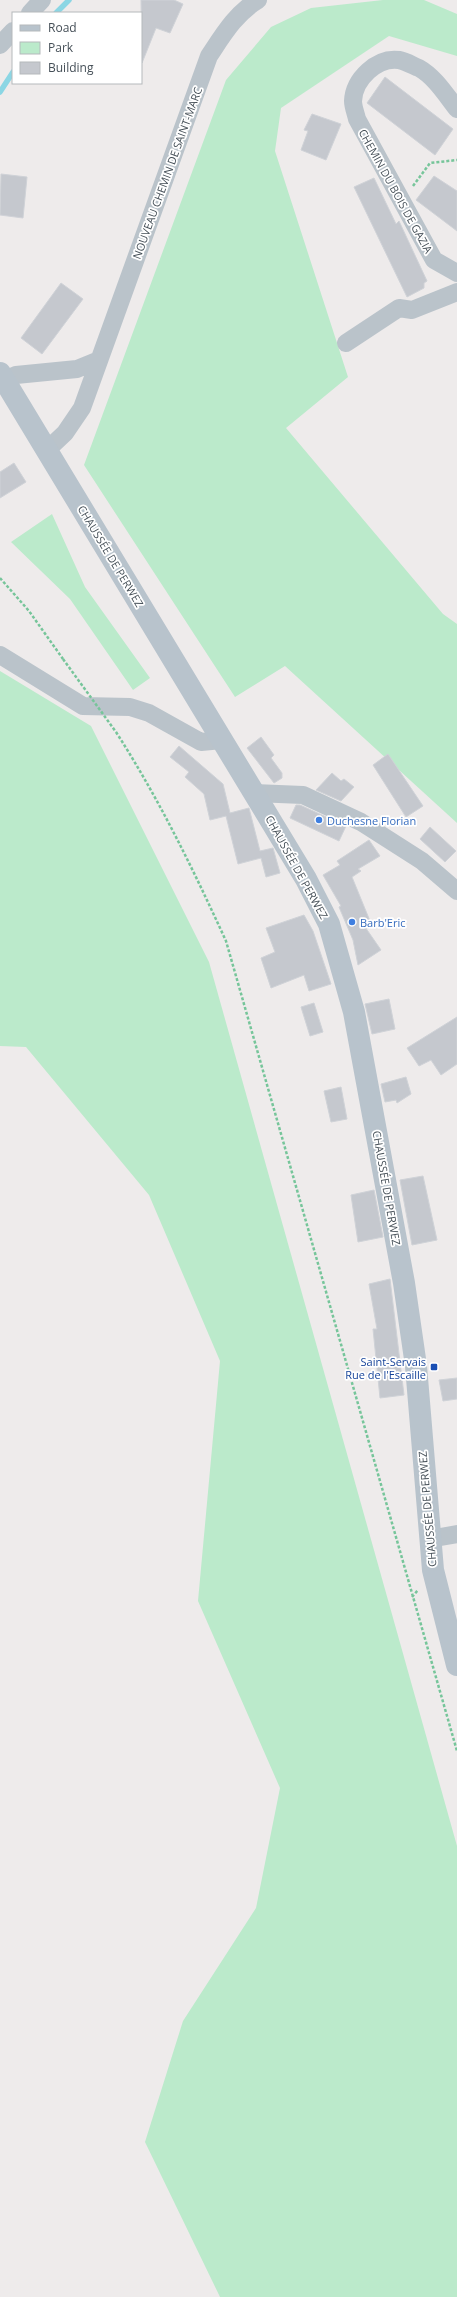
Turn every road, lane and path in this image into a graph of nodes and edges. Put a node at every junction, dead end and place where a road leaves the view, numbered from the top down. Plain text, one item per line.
1 (42, 0) edge
2 (258, 0) edge
3 (31, 12) edge
4 (12, 32) edge
5 (0, 44) edge
6 (457, 109) edge
7 (457, 160) edge
8 (403, 201) junction
9 (457, 273) edge
10 (457, 292) edge
11 (346, 344) dead end
12 (99, 360) junction
13 (3, 376) edge
14 (48, 449) junction
15 (0, 578) edge
16 (0, 655) edge
17 (222, 740) junction
18 (254, 793) junction
19 (457, 891) edge
20 (457, 1534) edge
21 (429, 1539) junction
22 (457, 1666) edge
23 (457, 1751) edge

1 - 3 street
2 - 12 street, NOUVEAU CHEMIN DE SAINT-MARC
4 - 5 street
6 - 8 street, CHEMIN DU BOIS DE GAZIA
7 - 8 path
8 - 9 street, CHEMIN DU BOIS DE GAZIA
10 - 11 street
12 - 13 street
12 - 14 street, NOUVEAU CHEMIN DE SAINT-MARC
13 - 14 main road, CHAUSSÉE DE PERWEZ
14 - 17 main road, CHAUSSÉE DE PERWEZ
15 - 23 path, bridge
16 - 17 street
17 - 18 main road, CHAUSSÉE DE PERWEZ
18 - 19 street
18 - 21 main road, CHAUSSÉE DE PERWEZ
20 - 21 street
21 - 22 main road, CHAUSSÉE DE PERWEZ

